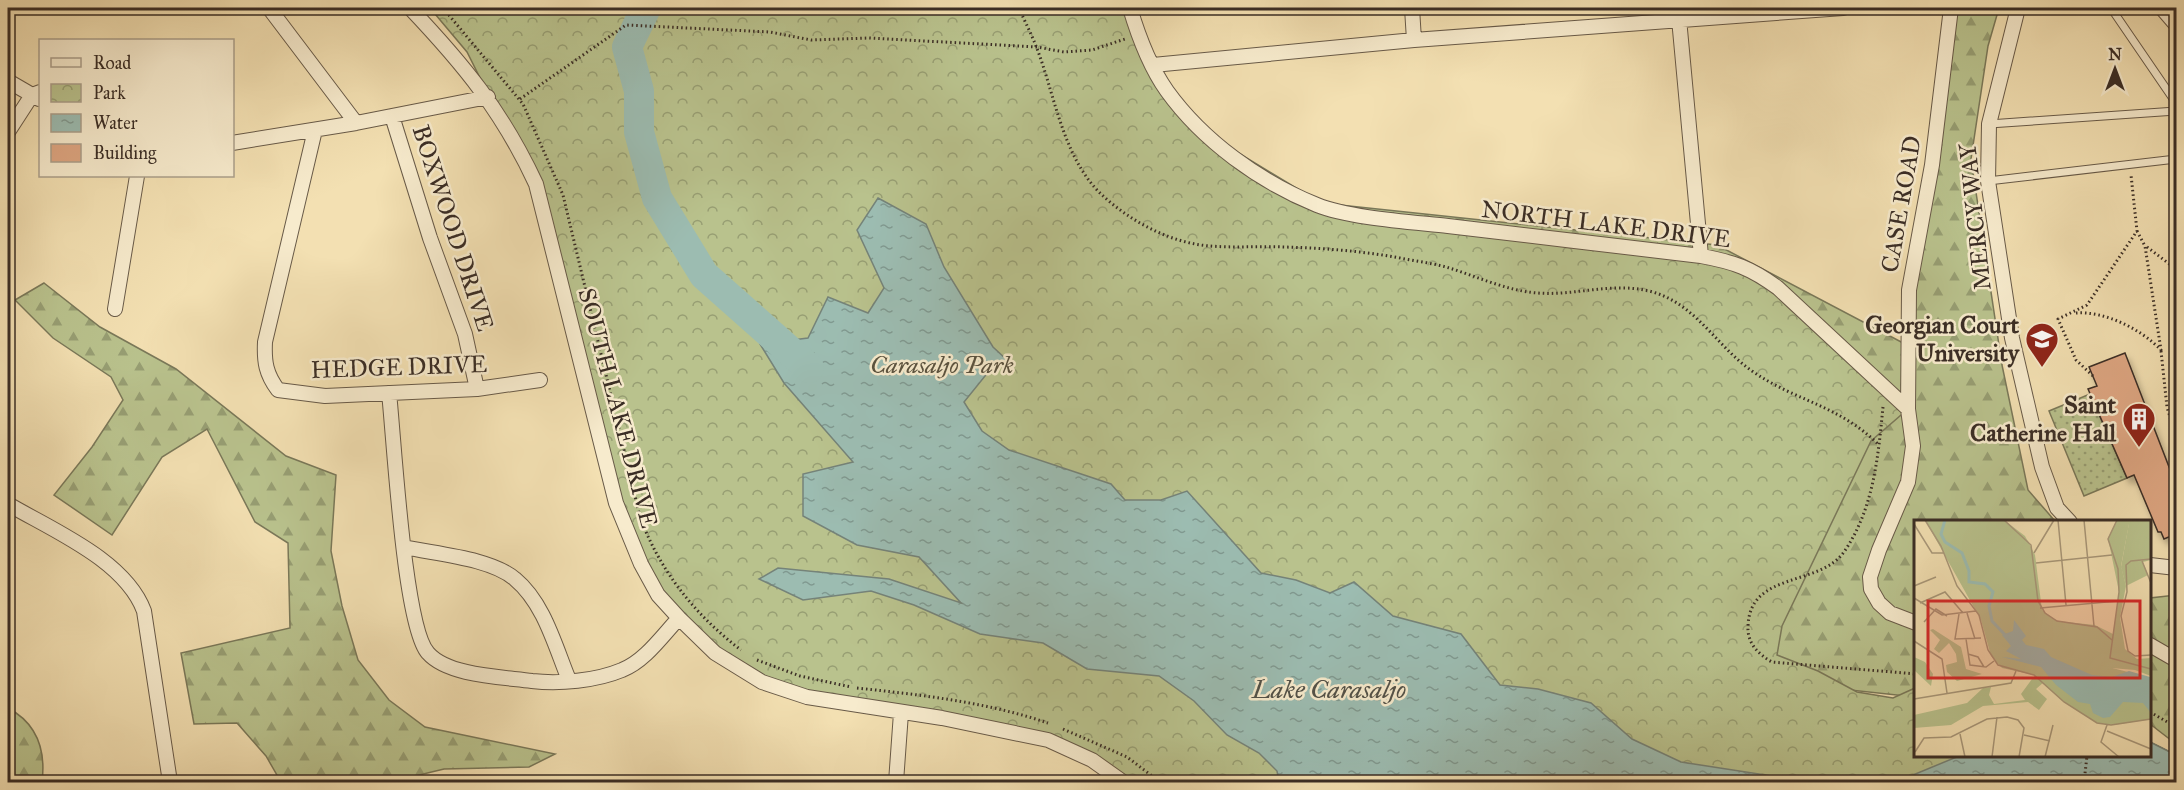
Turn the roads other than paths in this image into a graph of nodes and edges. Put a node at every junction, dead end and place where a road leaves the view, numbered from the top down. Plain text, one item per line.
1 (269, 8) edge
2 (410, 8) edge
3 (1130, 8) edge
4 (1412, 8) edge
5 (1843, 8) edge
6 (1951, 8) edge
7 (2018, 8) edge
8 (2111, 8) edge
9 (2157, 8) edge
10 (1679, 14) edge
11 (2176, 30) edge
12 (1414, 40) junction
13 (1153, 65) junction
14 (8, 81) edge
15 (38, 96) edge
16 (488, 97) junction
17 (2176, 103) edge
18 (2176, 111) edge
19 (392, 116) junction
20 (356, 123) junction
21 (1989, 124) junction
22 (315, 130) junction
23 (8, 132) edge
24 (234, 143) edge
25 (2176, 159) edge
26 (137, 177) edge
27 (1989, 181) junction
28 (1701, 256) junction
29 (116, 309) dead end
30 (540, 380) dead end
31 (477, 389) junction
32 (389, 393) junction
33 (1908, 409) junction
34 (8, 504) edge
35 (2068, 520) edge
36 (404, 547) junction
37 (2151, 566) edge
38 (2176, 567) edge
39 (679, 618) junction
40 (1914, 622) edge
41 (2151, 646) edge
42 (2176, 660) edge
43 (569, 680) junction
44 (901, 713) junction
45 (170, 783) edge
46 (896, 783) edge
47 (1124, 783) edge

1 - 20 street
2 - 16 street, SOUTH LAKE DRIVE
3 - 13 street, NORTH LAKE DRIVE
4 - 12 street
5 - 10 street
6 - 33 street, CASE ROAD
7 - 21 street, MERCY WAY
8 - 17 lane
9 - 11 lane
10 - 12 street
10 - 28 street
12 - 13 street
13 - 28 street, NORTH LAKE DRIVE
14 - 15 street
15 - 23 street
16 - 19 street
16 - 39 street, SOUTH LAKE DRIVE
18 - 21 lane
19 - 20 street
19 - 31 street, BOXWOOD DRIVE
20 - 22 street
21 - 27 street, MERCY WAY
22 - 24 street
22 - 32 street, HEDGE DRIVE
25 - 27 lane
26 - 29 street
27 - 35 street, MERCY WAY
28 - 33 street, NORTH LAKE DRIVE
30 - 31 street, HEDGE DRIVE
31 - 32 street, HEDGE DRIVE
32 - 36 street
33 - 40 street
34 - 45 street
36 - 43 street
36 - 43 street
37 - 38 street
39 - 43 street
39 - 44 street, SOUTH LAKE DRIVE
41 - 42 street
44 - 46 street
44 - 47 street, SOUTH LAKE DRIVE

